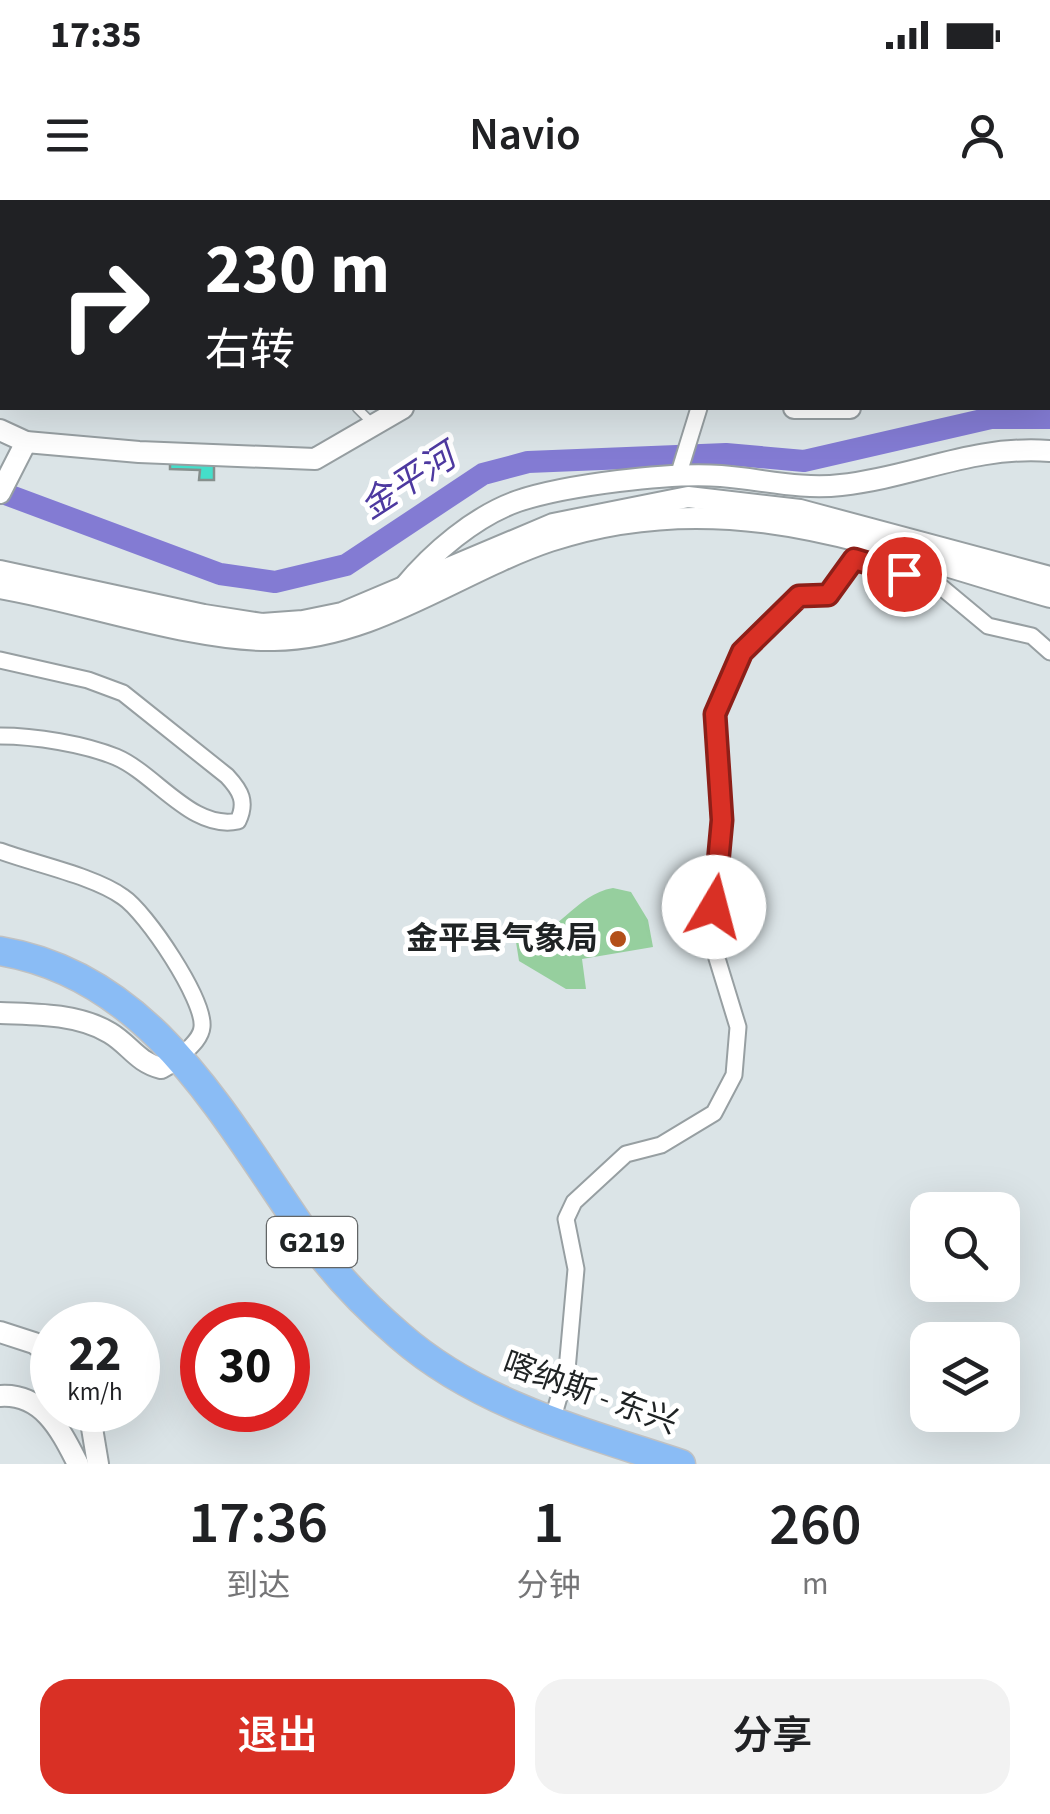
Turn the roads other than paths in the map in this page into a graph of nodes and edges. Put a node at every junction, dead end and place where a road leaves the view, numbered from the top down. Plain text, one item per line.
1 (359, 410) edge
2 (400, 410) edge
3 (698, 410) edge
4 (374, 425) junction
5 (0, 430) edge
6 (22, 450) junction
7 (1050, 452) edge
8 (678, 476) junction
9 (0, 494) edge
10 (856, 551) junction
11 (0, 570) edge
12 (1050, 577) edge
13 (0, 588) edge
14 (402, 590) junction
15 (1050, 597) edge
16 (384, 614) junction
17 (1050, 652) edge
18 (0, 660) edge
19 (0, 736) edge
20 (0, 851) edge
21 (0, 951) edge
22 (0, 1012) edge
23 (180, 1057) junction
24 (0, 1332) edge
25 (30, 1342) edge
26 (0, 1396) edge
27 (552, 1421) junction
28 (93, 1432) edge
29 (78, 1464) edge
30 (98, 1464) edge
31 (681, 1464) edge

1 - 4 lane
2 - 4 main road
3 - 8 street
4 - 6 main road
5 - 6 main road
6 - 9 main road
7 - 8 main road
8 - 14 main road
10 - 15 main road
10 - 16 main road
10 - 17 street
10 - 27 street
11 - 14 main road
12 - 14 main road
13 - 16 main road
14 - 16 main road
18 - 19 street
20 - 23 street
21 - 23 highway, 喀纳斯 - 东兴 / G219
22 - 23 main road
23 - 27 highway, 喀纳斯 - 东兴 / G219
24 - 25 main road
26 - 29 main road
27 - 31 highway, 喀纳斯 - 东兴 / G219
28 - 30 main road

